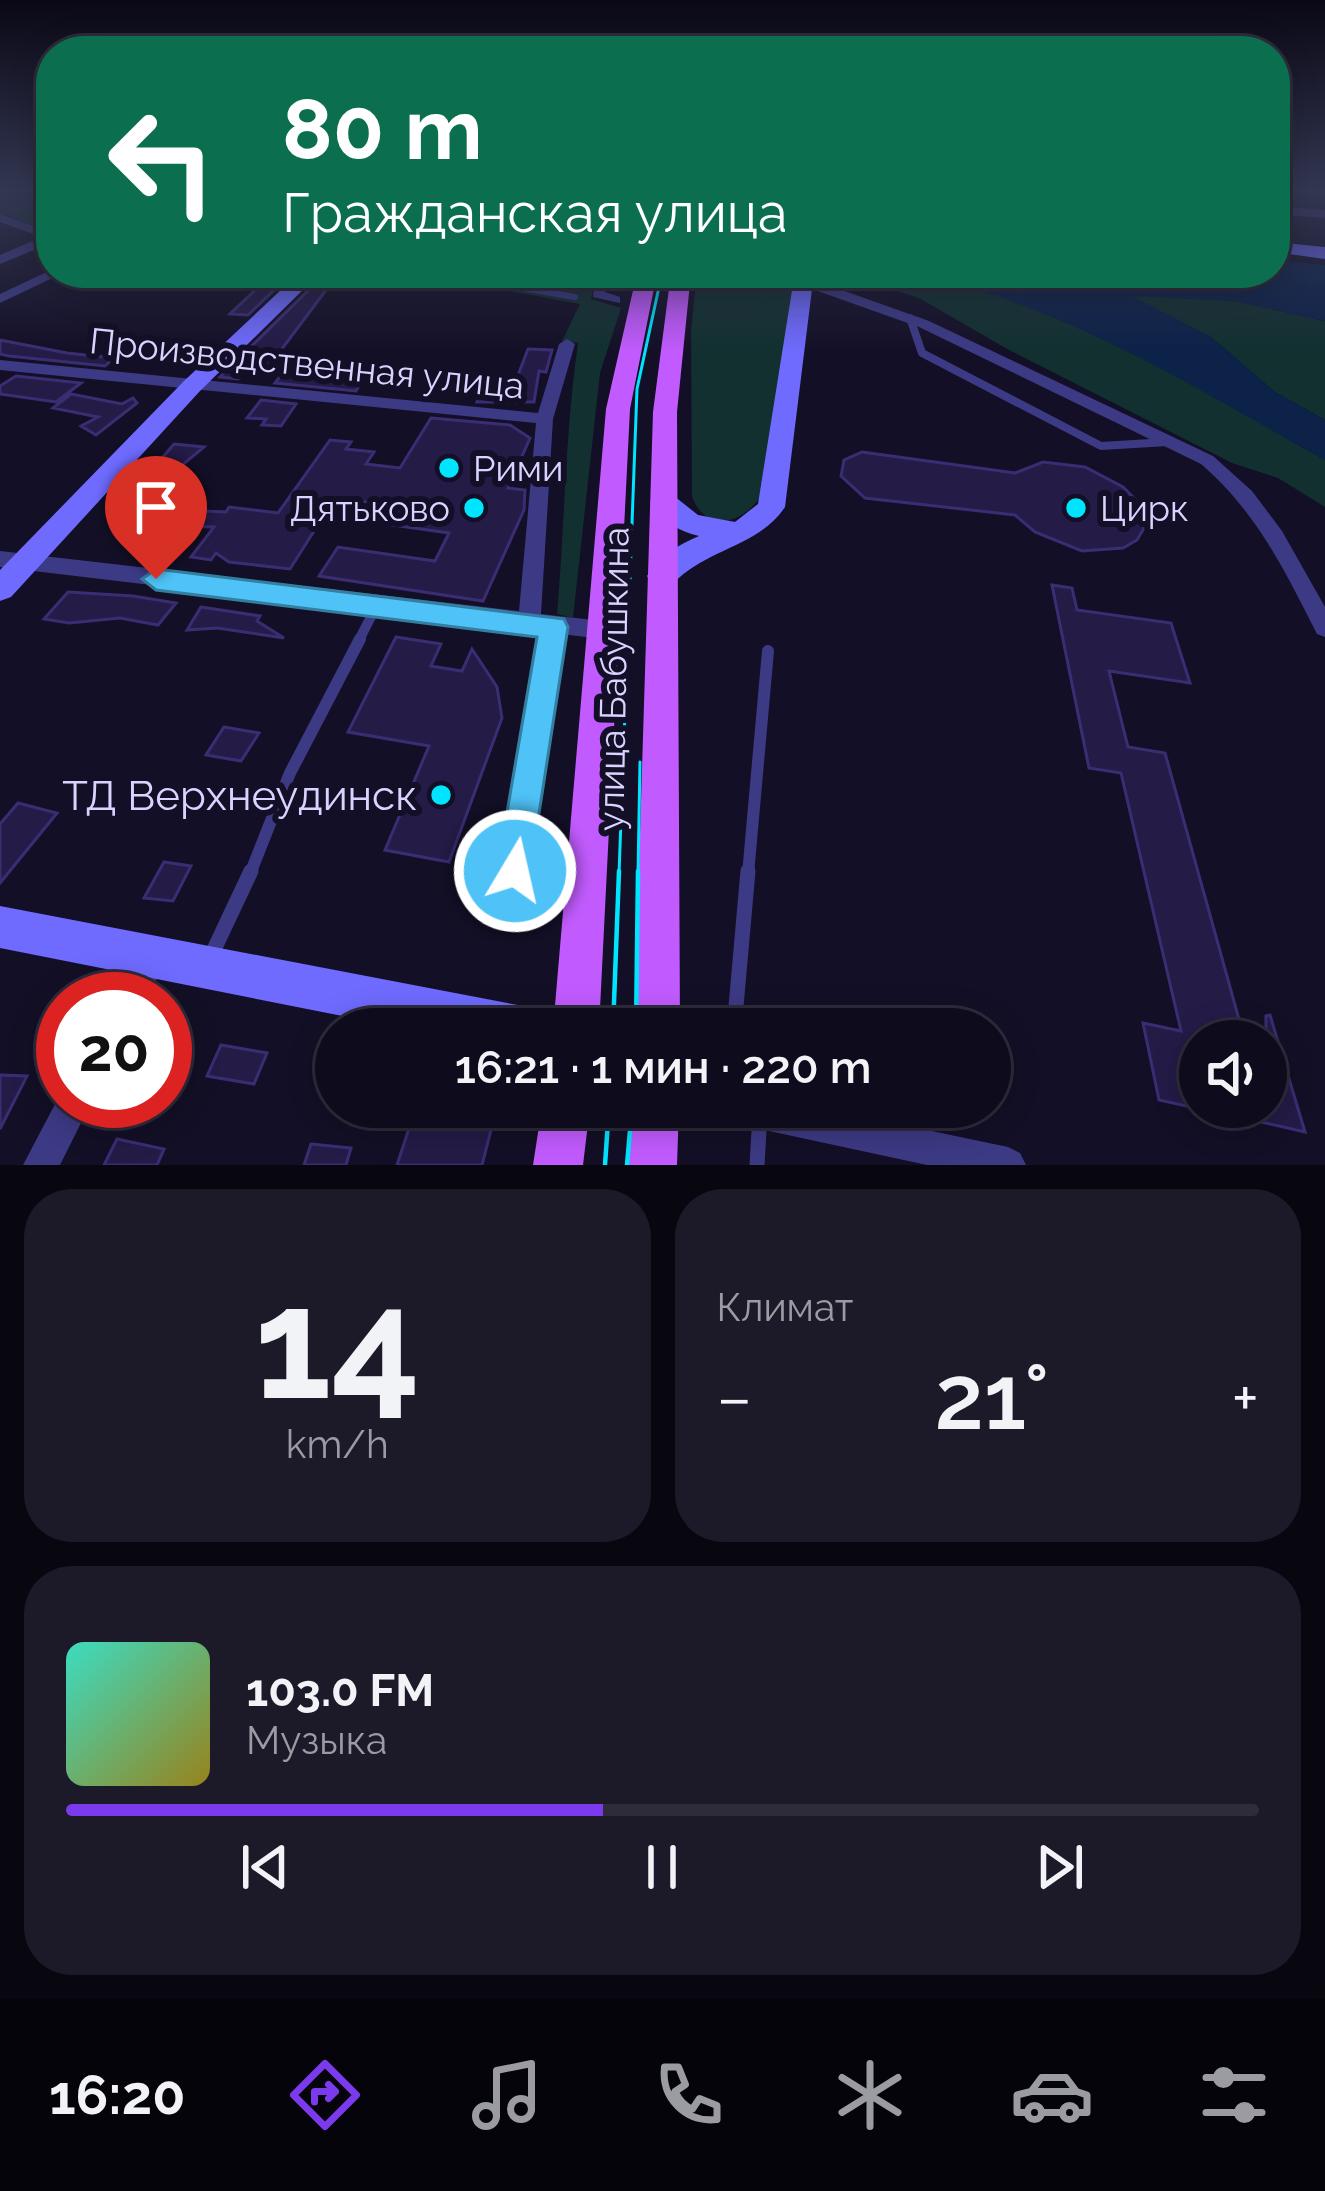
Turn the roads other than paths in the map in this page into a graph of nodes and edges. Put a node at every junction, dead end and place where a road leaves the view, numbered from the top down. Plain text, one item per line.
1 (36, 244) edge
2 (1290, 249) edge
3 (1325, 253) edge
4 (0, 260) edge
5 (36, 282) edge
6 (294, 288) edge
7 (522, 288) edge
8 (599, 288) edge
9 (639, 288) edge
10 (678, 288) edge
11 (802, 288) edge
12 (826, 288) edge
13 (575, 297) dead end
14 (0, 299) edge
15 (624, 314) junction
16 (910, 318) junction
17 (567, 344) dead end
18 (0, 365) edge
19 (192, 386) junction
20 (545, 418) junction
21 (1172, 442) junction
22 (664, 502) junction
23 (744, 530) junction
24 (12, 561) edge
25 (662, 575) junction
26 (0, 589) edge
27 (376, 608) junction
28 (529, 625) junction
29 (554, 627) junction
30 (1325, 628) edge
31 (602, 630) junction
32 (768, 651) dead end
33 (508, 912) dead end
34 (0, 927) edge
35 (152, 958) junction
36 (206, 968) junction
37 (144, 972) edge
38 (414, 1008) edge
39 (577, 1008) edge
40 (657, 1008) edge
41 (736, 1008) edge
42 (61, 1128) edge
43 (563, 1128) edge
44 (655, 1128) edge
45 (751, 1128) edge
46 (833, 1128) edge
47 (41, 1165) edge
48 (558, 1165) edge
49 (652, 1165) edge
50 (757, 1165) edge
51 (1008, 1165) edge

1 - 4 street
2 - 3 street
5 - 14 street
6 - 19 street
7 - 13 lane
8 - 15 street
9 - 15 main road, улица Бабушкина
10 - 22 main road, улица Бабушкина
11 - 23 street
12 - 16 street
15 - 31 main road, улица Бабушкина
16 - 21 street
16 - 21 lane
17 - 20 street
18 - 19 street, Производственная улица
19 - 20 street, Производственная улица
19 - 24 street
20 - 28 street, Производственная улица
21 - 30 street
22 - 23 street
22 - 25 main road, улица Бабушкина
23 - 25 street
24 - 26 street
24 - 27 street
25 - 40 main road, улица Бабушкина
27 - 28 street
27 - 36 lane
28 - 29 street
29 - 31 street
29 - 33 lane
31 - 39 main road, улица Бабушкина
32 - 41 lane
34 - 35 street
35 - 36 street
35 - 37 street
36 - 38 street
42 - 47 street
43 - 48 main road
44 - 49 main road
45 - 50 lane
46 - 51 street

